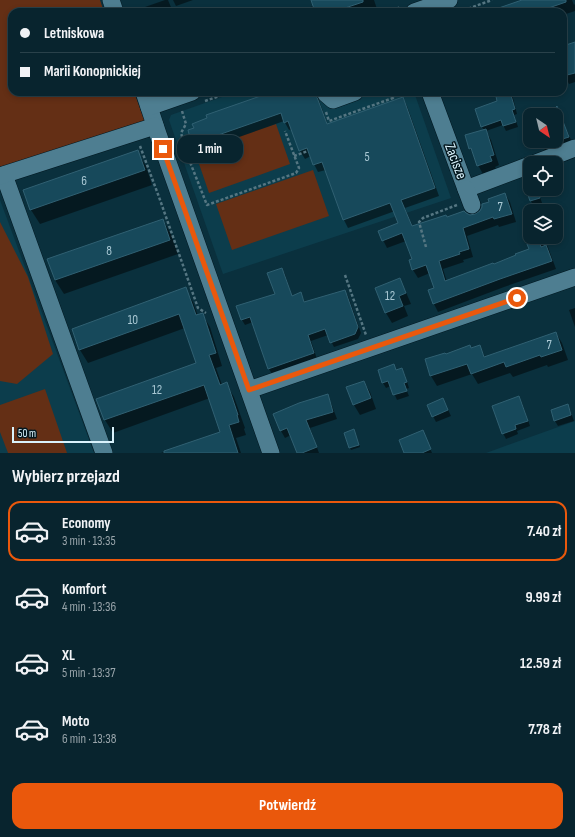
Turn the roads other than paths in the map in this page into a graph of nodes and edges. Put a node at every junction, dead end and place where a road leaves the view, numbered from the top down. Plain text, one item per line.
1 (448, 0) edge
2 (425, 8) edge
3 (328, 96) edge
4 (344, 96) edge
5 (431, 96) edge
6 (196, 97) edge
7 (147, 100) edge
8 (155, 126) junction
9 (575, 148) edge
10 (554, 156) edge
11 (523, 169) edge
12 (2, 176) edge
13 (575, 277) edge
14 (249, 390) junction
15 (104, 453) edge
16 (271, 453) edge

1 - 2 street
3 - 4 street
5 - 11 street, Zacisze
6 - 7 street
7 - 8 street
8 - 12 street
8 - 14 street
9 - 10 street
12 - 15 street
13 - 14 street
14 - 16 street

